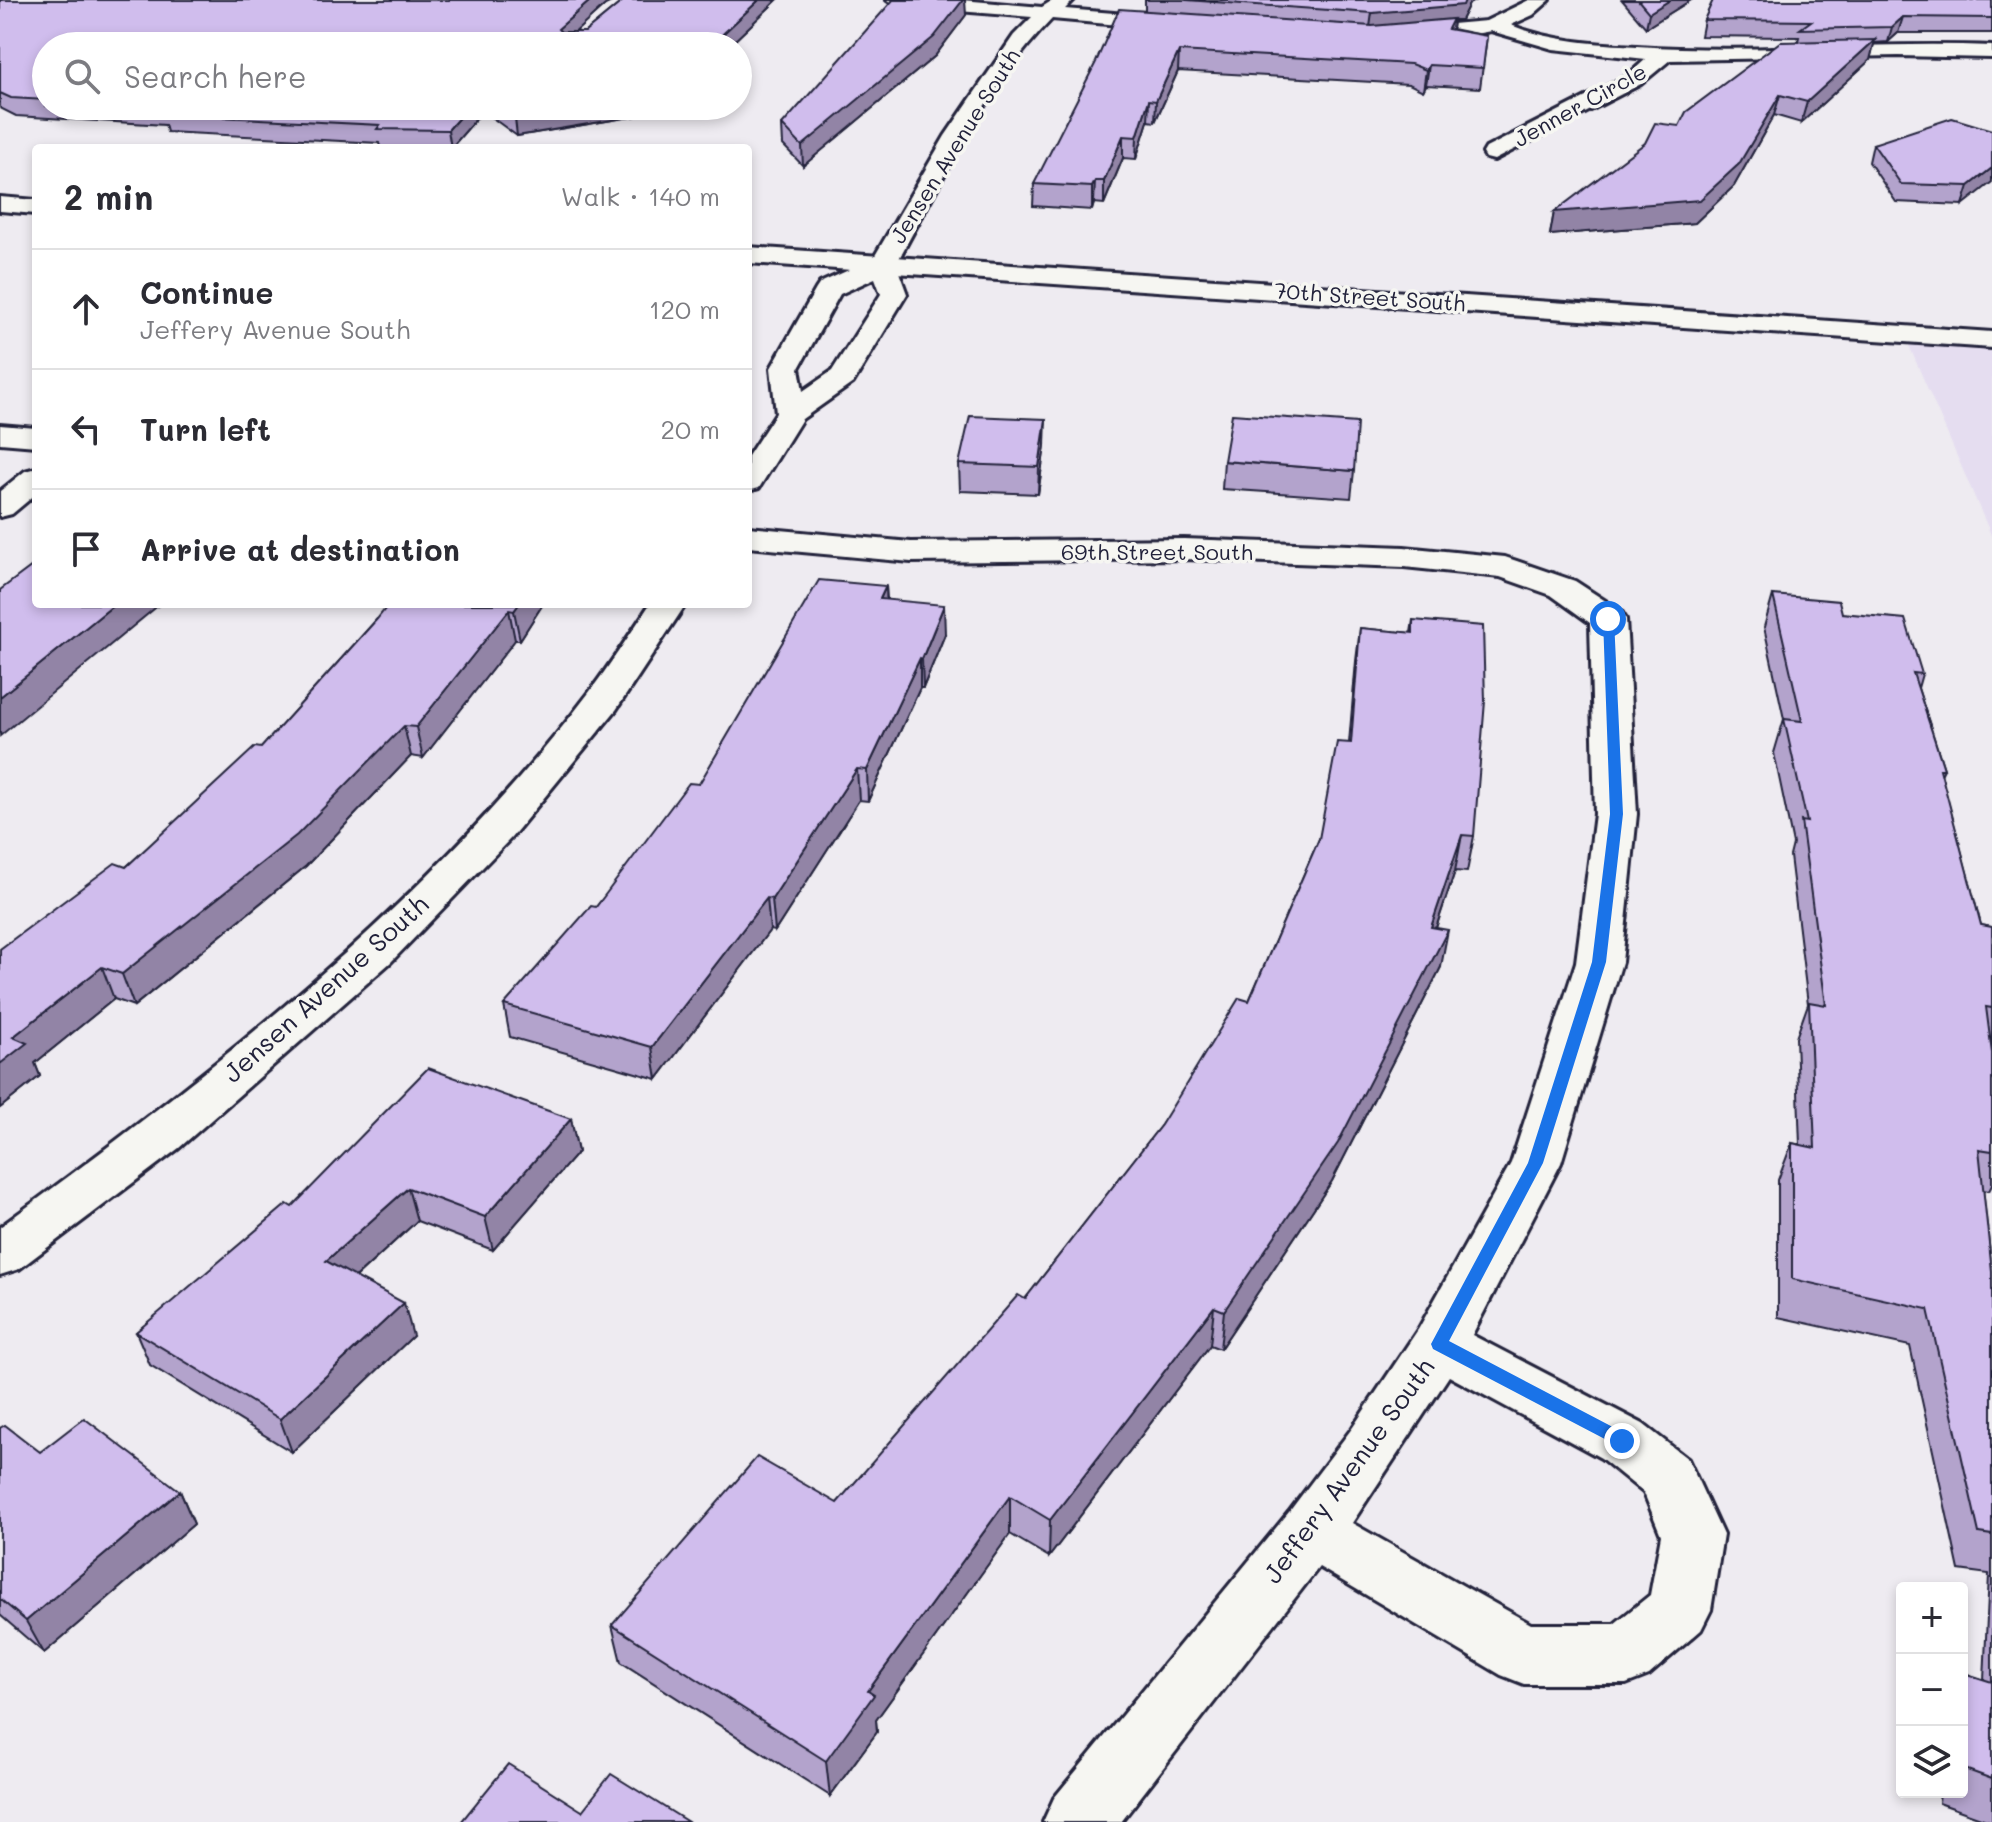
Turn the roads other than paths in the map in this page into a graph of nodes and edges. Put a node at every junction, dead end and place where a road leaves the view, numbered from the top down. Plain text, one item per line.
1 (896, 0) edge
2 (1068, 0) edge
3 (1541, 0) edge
4 (1047, 13) junction
5 (1190, 25) edge
6 (1495, 26) junction
7 (1370, 36) edge
8 (1992, 52) edge
9 (1664, 55) junction
10 (1494, 153) dead end
11 (0, 204) edge
12 (32, 207) edge
13 (752, 255) edge
14 (883, 264) junction
15 (1992, 340) edge
16 (791, 413) junction
17 (0, 434) edge
18 (32, 437) edge
19 (752, 475) edge
20 (32, 481) edge
21 (0, 507) edge
22 (752, 537) edge
23 (1563, 588) joint
24 (665, 608) edge
25 (0, 1255) edge
26 (1439, 1344) junction
27 (1311, 1531) junction
28 (1078, 1822) edge

1 - 4 street
2 - 4 street, Jensen Avenue South
3 - 6 street
4 - 5 street
4 - 14 street, Jensen Avenue South
6 - 7 street
6 - 9 street
8 - 9 street
9 - 10 street, Jenner Circle
11 - 12 street
13 - 14 street, 70th Street South
14 - 15 street, 70th Street South
14 - 16 street, Jensen Avenue South
14 - 16 street, Jensen Avenue South
16 - 19 street, Jensen Avenue South
17 - 18 street
20 - 21 street
22 - 23 street, 69th Street South
23 - 26 street, Jeffery Avenue South
24 - 25 street, Jensen Avenue South
26 - 27 street, Jeffery Avenue South
26 - 27 street
27 - 28 street, Jeffery Avenue South

